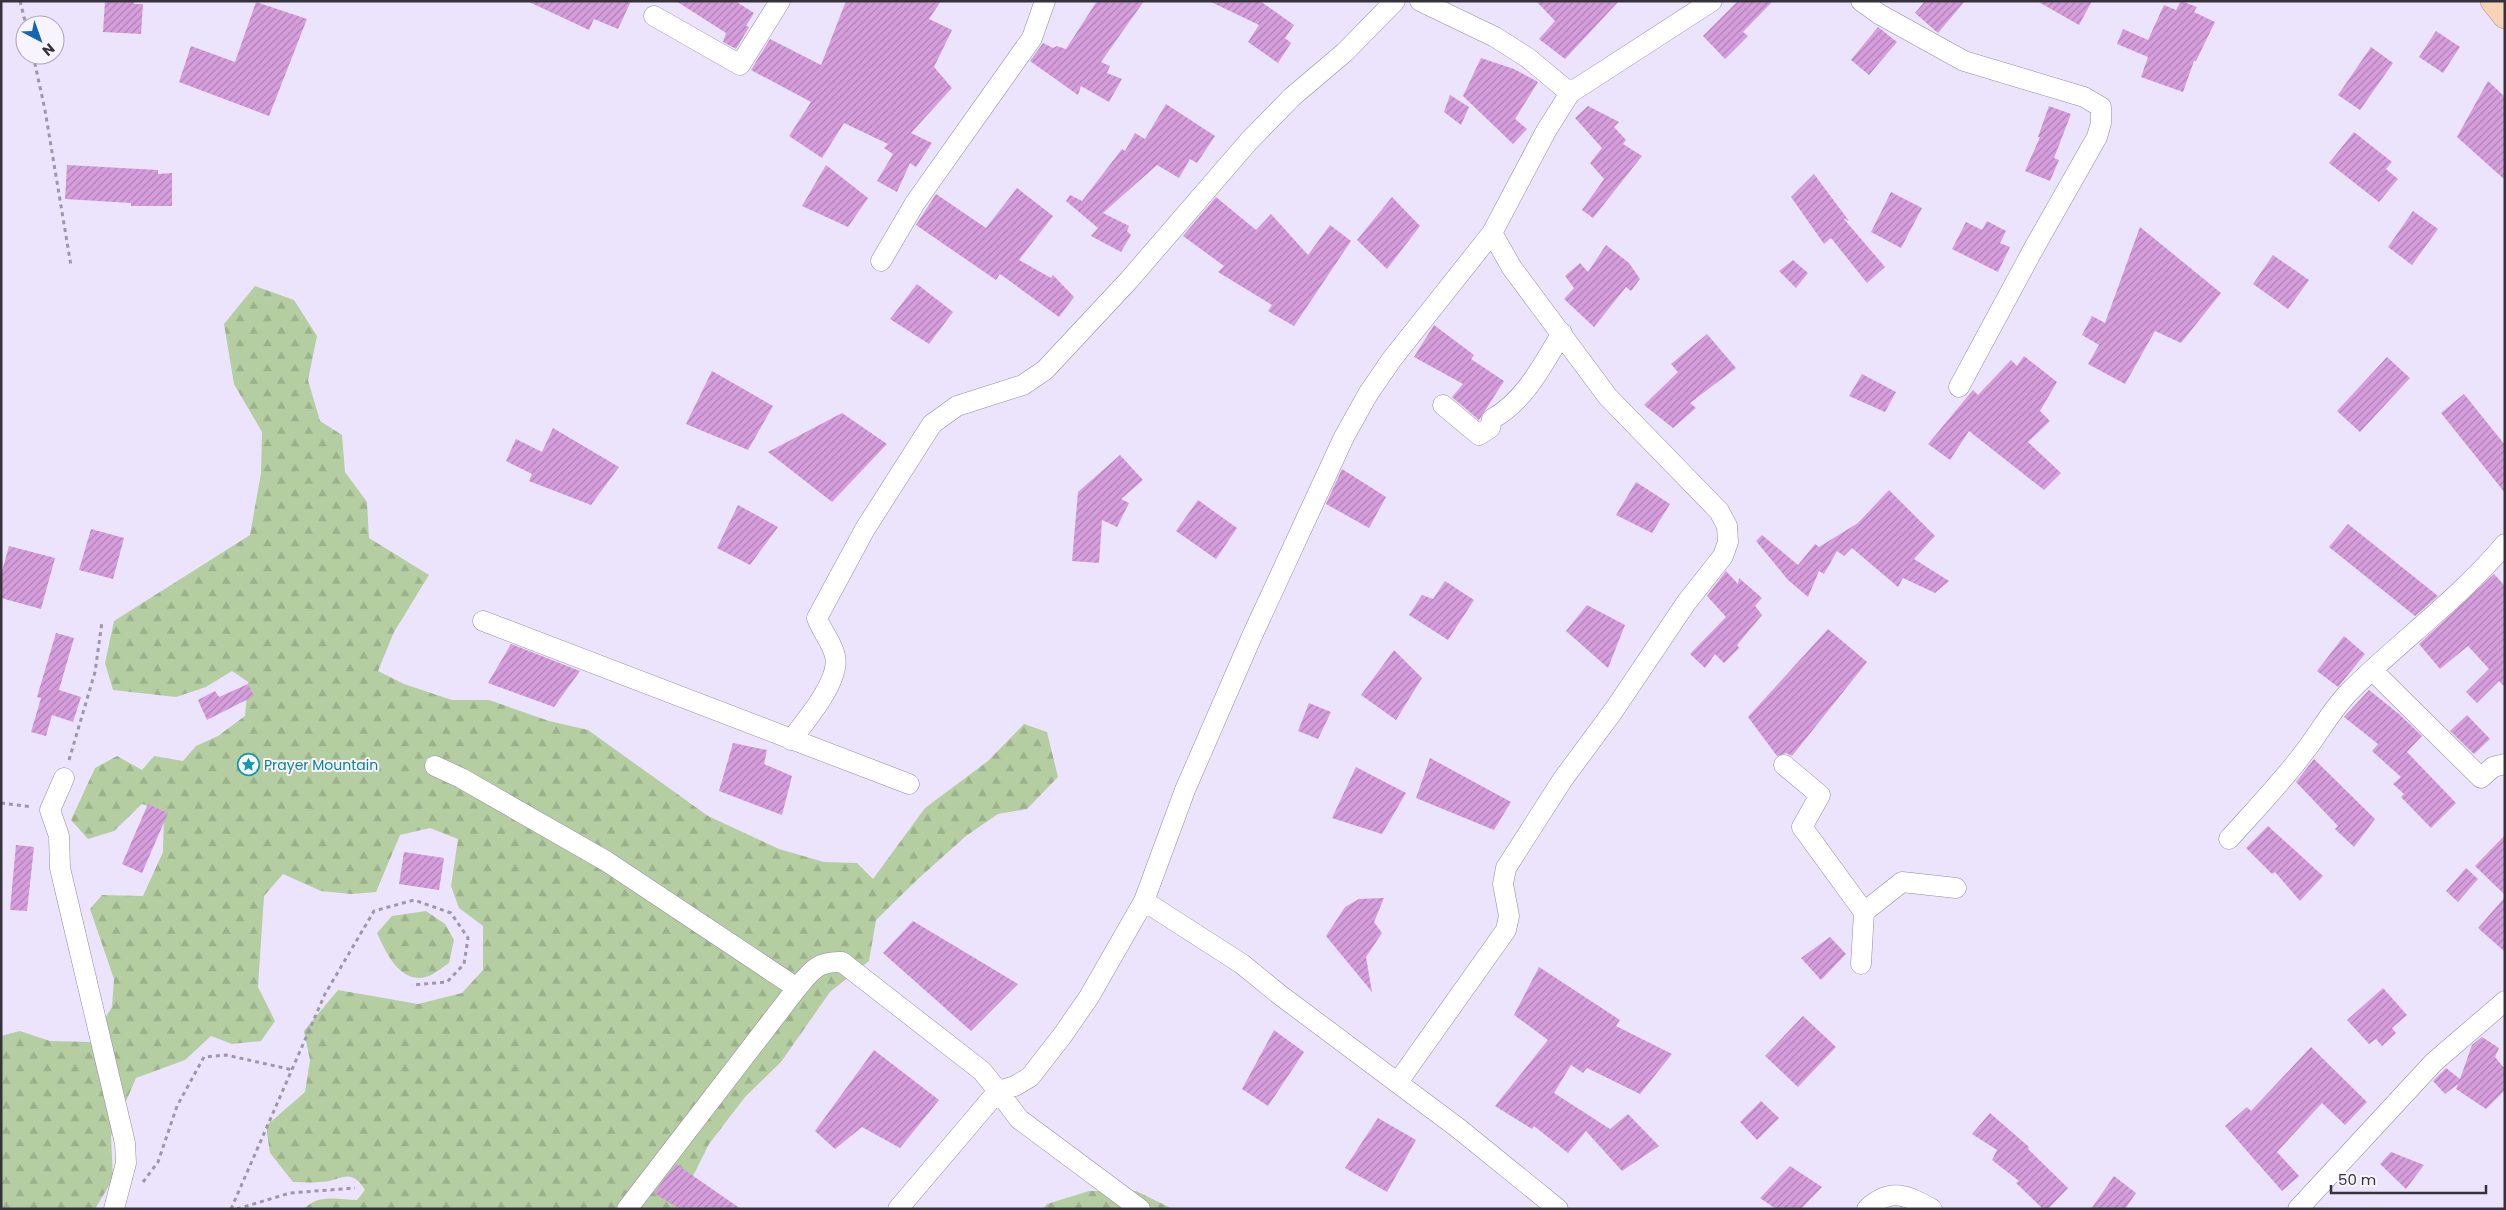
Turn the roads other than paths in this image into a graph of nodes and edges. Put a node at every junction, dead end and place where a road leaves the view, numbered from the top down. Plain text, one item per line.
1 (780, 1) edge
2 (1045, 1) edge
3 (1395, 1) edge
4 (1420, 1) edge
5 (1712, 1) edge
6 (1861, 1) edge
7 (2493, 1) edge
8 (654, 16) dead end
9 (2505, 16) edge
10 (1570, 93) junction
11 (1492, 233) junction
12 (882, 261) dead end
13 (1562, 333) junction
14 (1959, 387) dead end
15 (1443, 405) dead end
16 (2505, 544) edge
17 (483, 620) dead end
18 (2374, 671) junction
19 (791, 740) junction
20 (2505, 764) edge
21 (1784, 765) dead end
22 (435, 766) dead end
23 (64, 778) road end
24 (909, 784) dead end
25 (2230, 838) dead end
26 (1956, 888) dead end
27 (1144, 901) junction
28 (1864, 912) junction
29 (1861, 964) dead end
30 (797, 988) junction
31 (2505, 1001) edge
32 (1398, 1082) junction
33 (998, 1091) junction
34 (114, 1209) edge
35 (628, 1209) edge
36 (898, 1209) edge
37 (1140, 1209) edge
38 (1558, 1209) edge
39 (1867, 1209) edge
40 (1932, 1209) edge
41 (2298, 1209) edge

1 - 8 street
2 - 12 street
3 - 19 street
4 - 10 street
5 - 10 street
6 - 14 street
7 - 9 main road
10 - 11 street
11 - 13 street
11 - 27 street
13 - 15 street
13 - 32 street
16 - 18 street
17 - 19 street
18 - 20 street
18 - 25 street
19 - 24 street
21 - 28 street
22 - 30 street
23 - 34 street
26 - 28 street
27 - 32 street
27 - 33 street
28 - 29 street
30 - 33 street
30 - 35 street
31 - 41 street
32 - 38 street
33 - 36 street
33 - 37 street
39 - 40 street

